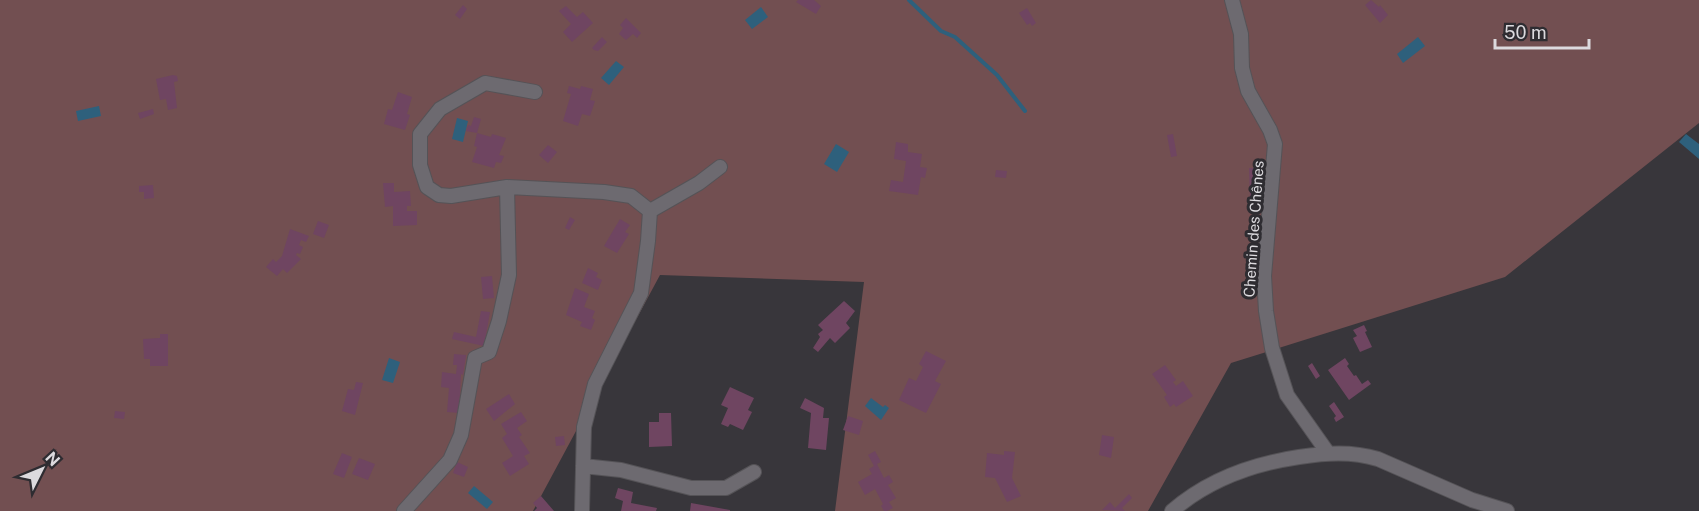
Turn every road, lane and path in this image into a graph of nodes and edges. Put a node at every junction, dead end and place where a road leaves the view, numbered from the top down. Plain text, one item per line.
1 (1232, 0) edge
2 (535, 92) dead end
3 (720, 167) dead end
4 (507, 187) junction
5 (650, 211) junction
6 (1328, 453) junction
7 (584, 466) junction
8 (754, 472) dead end
9 (404, 511) edge
10 (582, 511) edge
11 (1172, 511) edge
12 (1507, 511) edge

1 - 6 street, Chemin des Chênes
2 - 4 street
3 - 5 street
4 - 5 street
4 - 9 street
5 - 7 street
6 - 11 street
6 - 12 street
7 - 8 street
7 - 10 street

